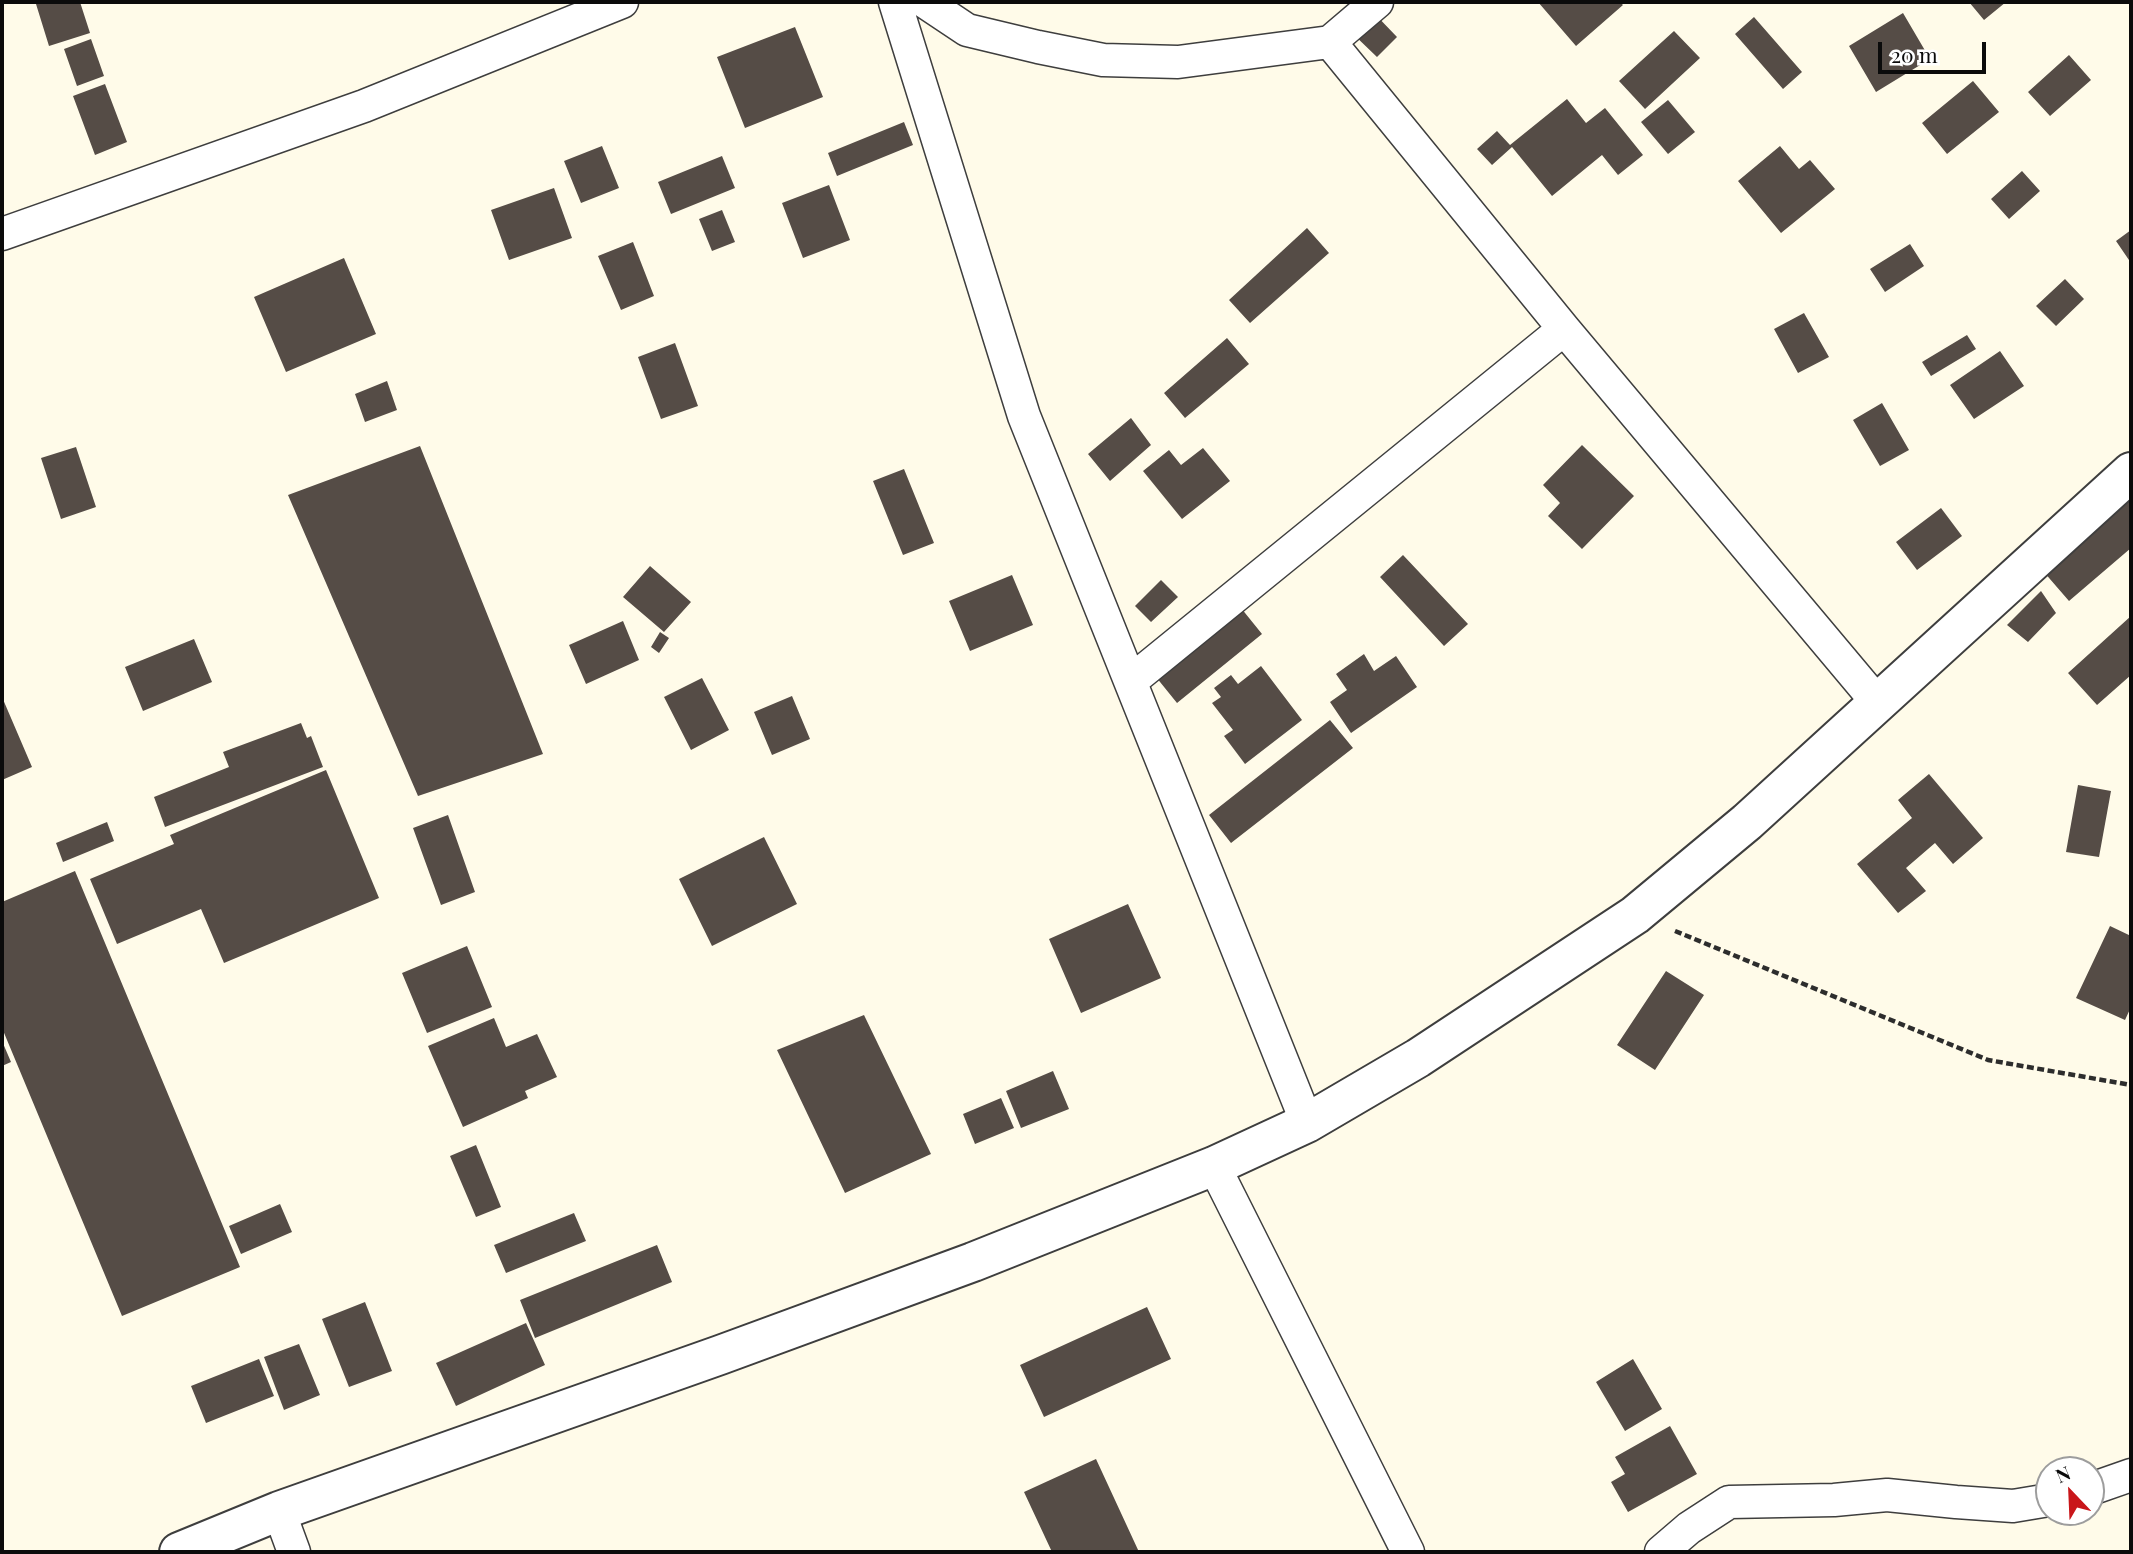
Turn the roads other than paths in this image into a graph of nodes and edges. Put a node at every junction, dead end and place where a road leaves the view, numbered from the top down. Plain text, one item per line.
1 (622, 2) edge
2 (895, 2) edge
3 (925, 2) edge
4 (1377, 2) edge
5 (1330, 42) junction
6 (2, 234) edge
7 (1564, 328) junction
8 (2131, 472) edge
9 (1131, 681) junction
10 (1877, 702) junction
11 (1307, 1124) junction
12 (1214, 1166) junction
13 (2131, 1475) edge
14 (2105, 1484) edge
15 (2035, 1502) edge
16 (279, 1511) junction
17 (179, 1552) edge
18 (294, 1552) edge
19 (1408, 1552) edge
20 (1661, 1552) edge

1 - 6 street
2 - 9 street
3 - 5 street
4 - 5 street
5 - 7 street
7 - 9 street
7 - 10 street
8 - 10 street
9 - 11 street
10 - 11 street
11 - 12 street
12 - 16 street
12 - 19 street
13 - 14 street
15 - 20 street
16 - 17 street
16 - 18 street

